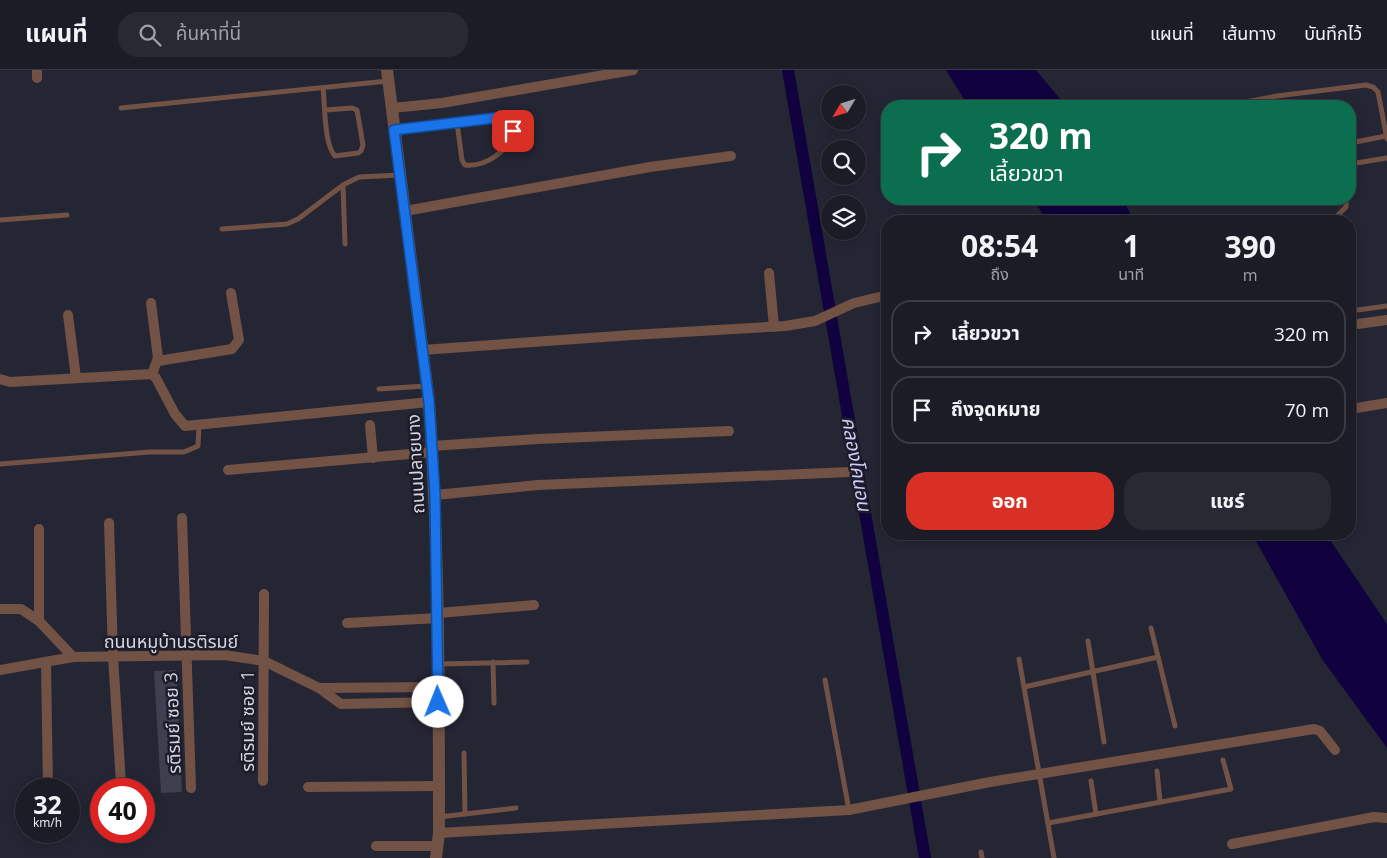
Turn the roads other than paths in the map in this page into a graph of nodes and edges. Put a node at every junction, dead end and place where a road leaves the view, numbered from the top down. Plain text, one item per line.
1 (633, 70) edge
2 (388, 75) edge
3 (323, 88) junction
4 (1256, 100) edge
5 (121, 108) dead end
6 (392, 108) junction
7 (326, 110) junction
8 (457, 123) junction
9 (394, 130) junction
10 (1387, 138) edge
11 (1356, 142) edge
12 (731, 156) dead end
13 (1387, 158) edge
14 (1356, 163) edge
15 (400, 175) junction
16 (343, 185) junction
17 (1346, 205) edge
18 (405, 211) junction
19 (67, 214) dead end
20 (1338, 215) edge
21 (0, 220) edge
22 (222, 229) dead end
23 (345, 244) dead end
24 (769, 273) dead end
25 (231, 293) dead end
26 (881, 297) edge
27 (151, 303) dead end
28 (1387, 306) edge
29 (1356, 310) edge
30 (68, 315) dead end
31 (1387, 320) edge
32 (1356, 324) edge
33 (774, 327) junction
34 (422, 350) junction
35 (158, 361) junction
36 (152, 374) junction
37 (76, 378) junction
38 (0, 379) edge
39 (427, 386) junction
40 (379, 389) dead end
41 (429, 402) junction
42 (1387, 403) edge
43 (1356, 408) edge
44 (370, 425) dead end
45 (199, 426) junction
46 (729, 431) dead end
47 (432, 449) junction
48 (373, 458) junction
49 (0, 464) edge
50 (228, 470) dead end
51 (850, 472) dead end
52 (435, 495) junction
53 (182, 518) dead end
54 (110, 522) dead end
55 (39, 529) dead end
56 (264, 594) dead end
57 (534, 605) dead end
58 (0, 609) edge
59 (438, 616) junction
60 (39, 621) junction
61 (347, 623) dead end
62 (1151, 628) dead end
63 (1088, 640) dead end
64 (113, 656) junction
65 (186, 656) junction
66 (73, 657) junction
67 (1158, 658) junction
68 (1018, 659) dead end
69 (264, 661) junction
70 (492, 662) junction
71 (527, 662) dead end
72 (46, 663) junction
73 (437, 664) junction
74 (0, 670) edge
75 (1092, 672) junction
76 (825, 680) dead end
77 (438, 687) junction
78 (1024, 687) junction
79 (319, 688) junction
80 (438, 702) junction
81 (494, 703) dead end
82 (1175, 726) dead end
83 (1104, 742) dead end
84 (1335, 750) dead end
85 (464, 753) dead end
86 (1223, 760) dead end
87 (1157, 771) dead end
88 (1040, 774) junction
89 (48, 778) edge
90 (121, 778) edge
91 (263, 781) dead end
92 (1091, 781) dead end
93 (439, 786) junction
94 (191, 788) dead end
95 (308, 788) dead end
96 (1160, 802) junction
97 (516, 808) dead end
98 (849, 810) junction
99 (465, 814) junction
100 (1096, 814) junction
101 (439, 817) junction
102 (1387, 818) edge
103 (1048, 822) junction
104 (1232, 844) dead end
105 (376, 846) dead end
106 (437, 846) edge
107 (1054, 858) edge

1 - 6 street
2 - 3 lane
2 - 6 street, ถนนปลายบาง
3 - 5 lane
3 - 7 lane
4 - 10 lane
6 - 9 street, ถนนปลายบาง
7 - 7 lane
8 - 8 lane
8 - 9 lane
9 - 15 street, ถนนปลายบาง
10 - 11 lane
12 - 18 street
13 - 14 lane
15 - 16 lane
15 - 18 street, ถนนปลายบาง
16 - 22 lane
16 - 23 lane
17 - 20 lane
18 - 34 street, ถนนปลายบาง
19 - 21 lane
24 - 33 street
25 - 35 street
26 - 33 street
27 - 35 street
28 - 29 lane
30 - 37 street
31 - 32 street
33 - 34 street
34 - 39 street, ถนนปลายบาง
35 - 36 street
36 - 37 street
36 - 45 street
37 - 38 street
39 - 40 lane
39 - 41 street, ถนนปลายบาง
41 - 45 street
41 - 47 street, ถนนปลายบาง
42 - 43 street
44 - 48 street
45 - 49 lane
46 - 47 street
47 - 48 street
47 - 52 street, ถนนปลายบาง
48 - 50 street
51 - 52 street
52 - 59 street, ถนนปลายบาง
53 - 65 street, รติรมย์ ซอย 3
54 - 64 street
55 - 60 street
56 - 69 street, รติรมย์ ซอย 1
57 - 59 street
58 - 60 street
59 - 61 street
59 - 73 street, ถนนปลายบาง
60 - 66 street
62 - 67 lane
63 - 75 lane
64 - 65 street, ถนนหมูบ้านรติรมย์
64 - 66 street, ถนนหมูบ้านรติรมย์
64 - 90 street
65 - 69 street, ถนนหมูบ้านรติรมย์
65 - 94 street, รติรมย์ ซอย 3
66 - 72 street, ถนนหมูบ้านรติรมย์
67 - 75 lane
67 - 82 lane
68 - 78 lane
69 - 79 street, ถนนหมูบ้านรติรมย์
69 - 91 street, รติรมย์ ซอย 1
70 - 71 lane
70 - 73 lane
70 - 81 lane
72 - 74 street, ถนนหมูบ้านรติรมย์
72 - 89 street
73 - 77 street, ถนนปลายบาง
75 - 78 lane
75 - 83 lane
76 - 98 lane
77 - 79 street
77 - 80 street, ถนนปลายบาง
78 - 88 lane
79 - 80 street, ถนนหมูบ้านรติรมย์
80 - 93 street, ถนนปลายบาง
84 - 88 street
85 - 99 lane
86 - 96 lane
87 - 96 lane
88 - 98 street
88 - 103 lane
92 - 100 lane
93 - 95 street
93 - 101 street, ถนนปลายบาง
96 - 100 lane
97 - 99 lane
98 - 106 street
99 - 101 lane
100 - 103 lane
101 - 106 street, ถนนปลายบาง
102 - 104 street
103 - 107 lane
105 - 106 street

